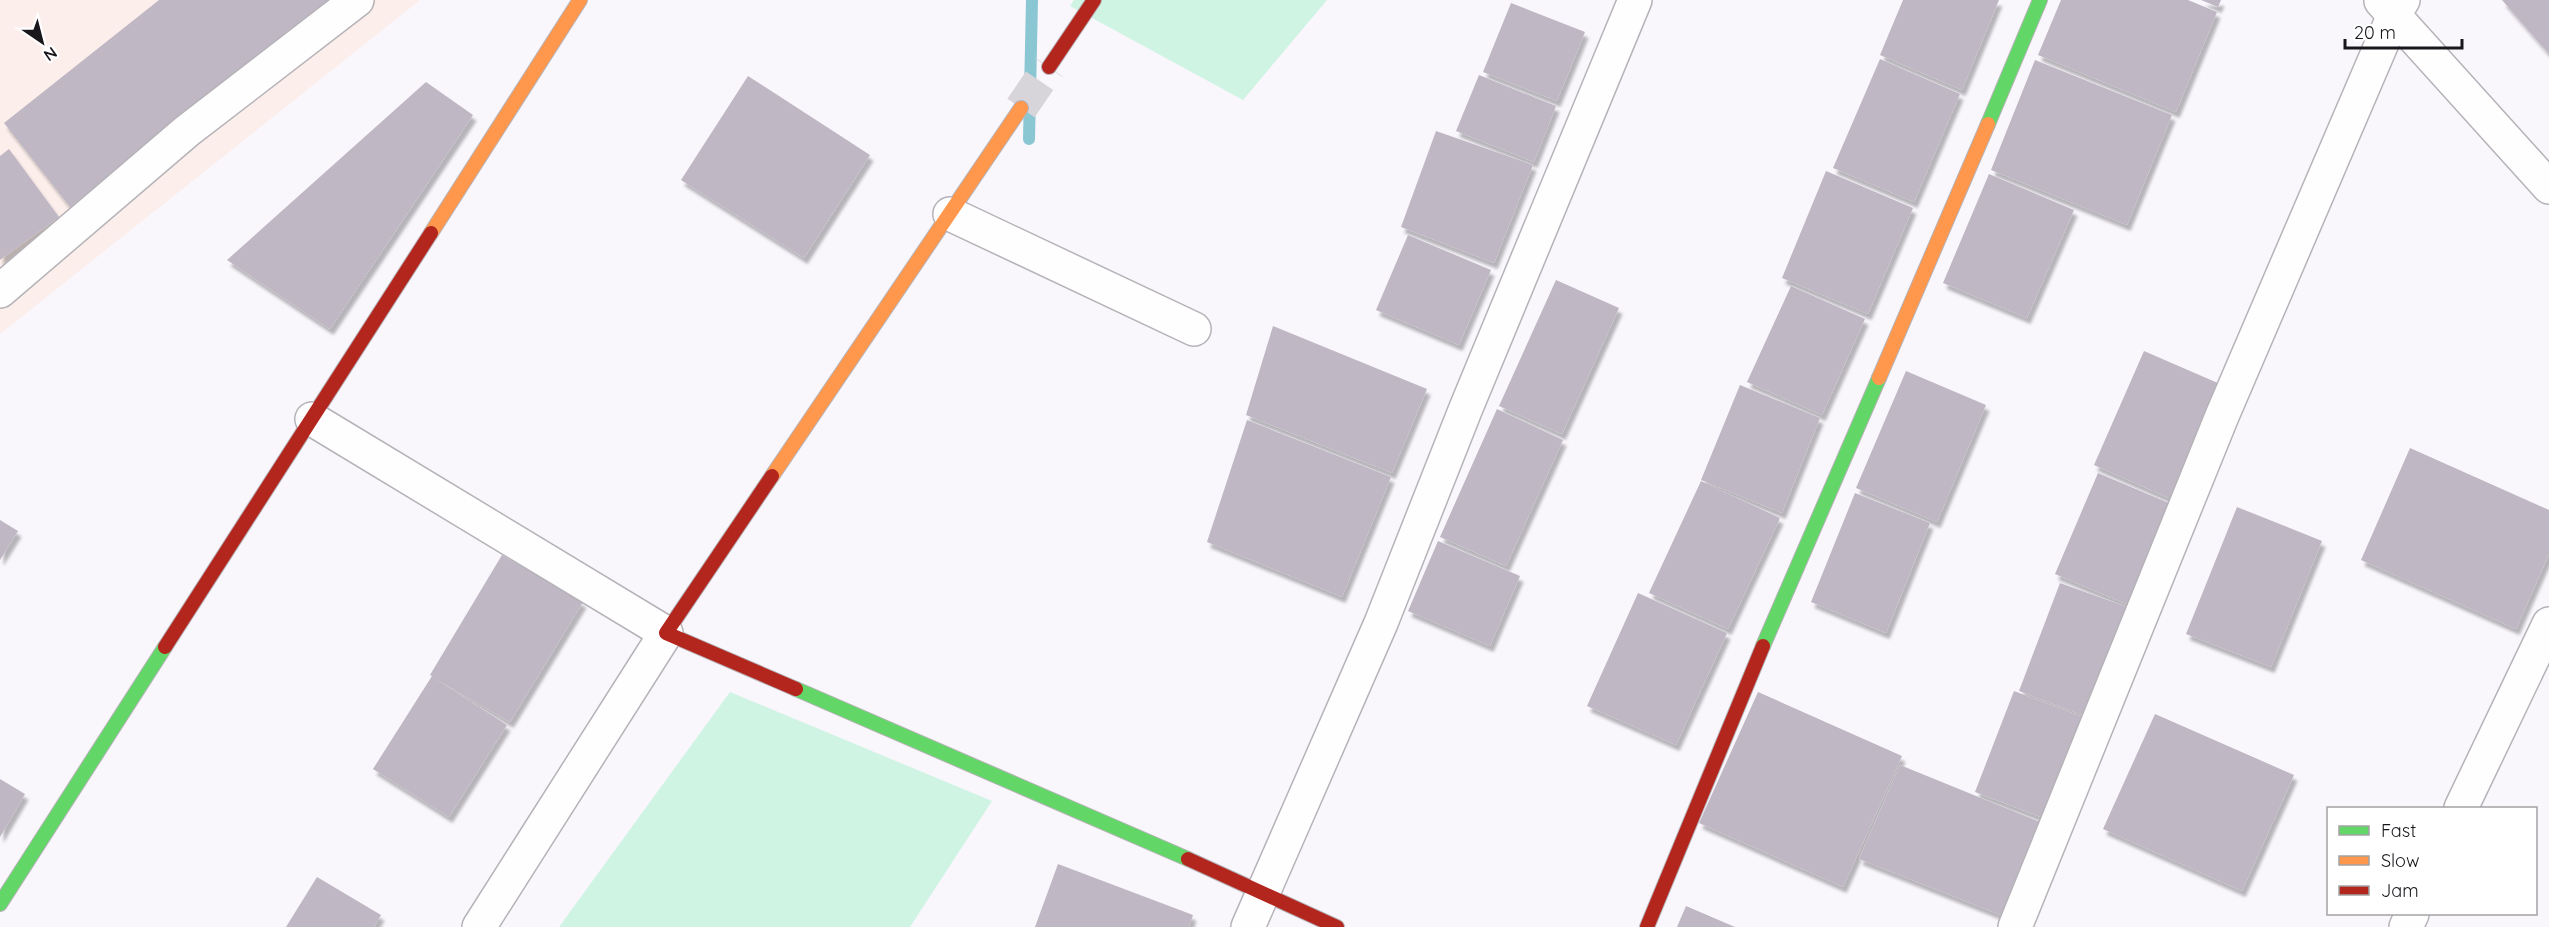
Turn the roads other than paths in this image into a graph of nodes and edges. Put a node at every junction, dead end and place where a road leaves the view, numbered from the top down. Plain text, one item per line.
1 (357, 0) edge
2 (580, 0) edge
3 (1635, 0) edge
4 (2040, 0) edge
5 (2392, 5) edge
6 (1082, 8) edge
7 (1049, 67) tunnel mouth
8 (1021, 108) tunnel mouth
9 (2549, 187) edge
10 (950, 214) junction
11 (0, 291) edge
12 (1194, 329) dead end
13 (312, 418) junction
14 (2549, 624) edge
15 (666, 633) junction
16 (2461, 807) edge
17 (1264, 892) junction
18 (0, 904) edge
19 (479, 927) edge
20 (1248, 927) edge
21 (1337, 927) edge
22 (1647, 927) edge
23 (2015, 927) edge

1 - 11 street
2 - 13 street
3 - 17 street
4 - 22 street
5 - 9 street
5 - 23 street
6 - 7 street
8 - 10 street
10 - 12 street
10 - 15 street
13 - 15 street
13 - 18 street
14 - 16 street
15 - 17 street
15 - 19 street
17 - 20 street
17 - 21 street

